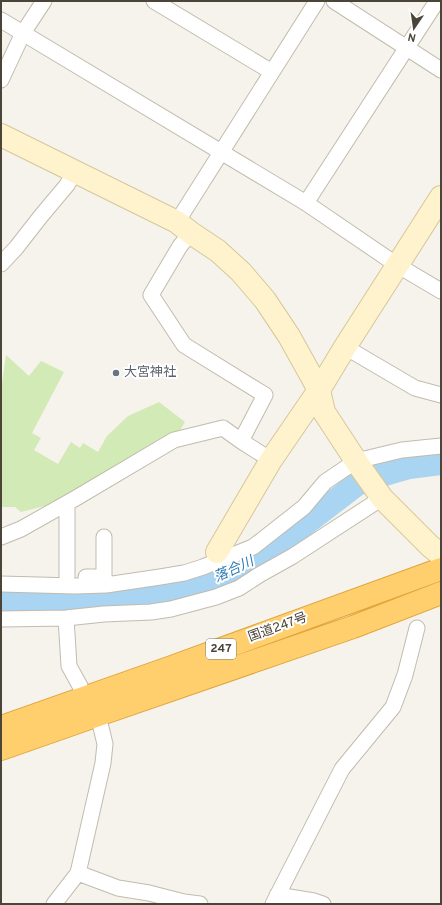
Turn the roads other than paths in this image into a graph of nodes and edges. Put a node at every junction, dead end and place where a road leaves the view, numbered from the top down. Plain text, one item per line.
1 (44, 1) edge
2 (154, 1) edge
3 (317, 1) edge
4 (334, 1) edge
5 (437, 1) edge
6 (1, 20) edge
7 (23, 33) junction
8 (407, 48) junction
9 (441, 70) edge
10 (272, 72) junction
11 (1, 80) edge
12 (1, 135) edge
13 (221, 152) junction
14 (75, 171) junction
15 (441, 197) edge
16 (306, 204) junction
17 (184, 227) junction
18 (1, 264) edge
19 (397, 265) junction
20 (441, 291) edge
21 (345, 347) junction
22 (319, 390) junction
23 (441, 395) edge
24 (241, 441) junction
25 (441, 446) edge
26 (271, 460) junction
27 (358, 464) junction
28 (382, 498) junction
29 (67, 503) junction
30 (104, 537) dead end
31 (1, 538) edge
32 (217, 552) dead end
33 (441, 555) edge
34 (441, 569) edge
35 (67, 577) junction
36 (1, 578) edge
37 (1, 584) edge
38 (441, 593) edge
39 (66, 618) junction
40 (1, 619) edge
41 (416, 628) dead end
42 (84, 698) junction
43 (98, 714) junction
44 (1, 727) edge
45 (1, 749) edge
46 (78, 873) junction
47 (275, 900) edge
48 (54, 904) edge
49 (200, 904) edge
50 (323, 904) edge

1 - 7 street
2 - 10 street
3 - 10 street
4 - 8 street
5 - 8 street
6 - 7 street
7 - 11 street
7 - 13 street
8 - 9 street
8 - 16 street
10 - 13 street
12 - 14 street
13 - 16 street
13 - 17 street
14 - 17 street
14 - 18 street
15 - 19 street
16 - 19 street
17 - 22 street
17 - 24 street
19 - 20 street
19 - 21 street
21 - 22 street
21 - 23 street
22 - 26 street
22 - 27 street
24 - 26 street
24 - 29 street
25 - 27 street
26 - 32 street
27 - 28 street
27 - 37 street
28 - 33 street
28 - 39 street
29 - 31 street
29 - 35 street
30 - 35 street
34 - 42 highway, 国道247号 / 247
35 - 36 street
38 - 43 highway, 国道247号 / 247
39 - 40 street
39 - 42 street
41 - 47 street
42 - 44 highway, 国道247号 / 247
43 - 45 highway, 国道247号 / 247
43 - 46 street
46 - 48 street
46 - 49 street
47 - 50 street

